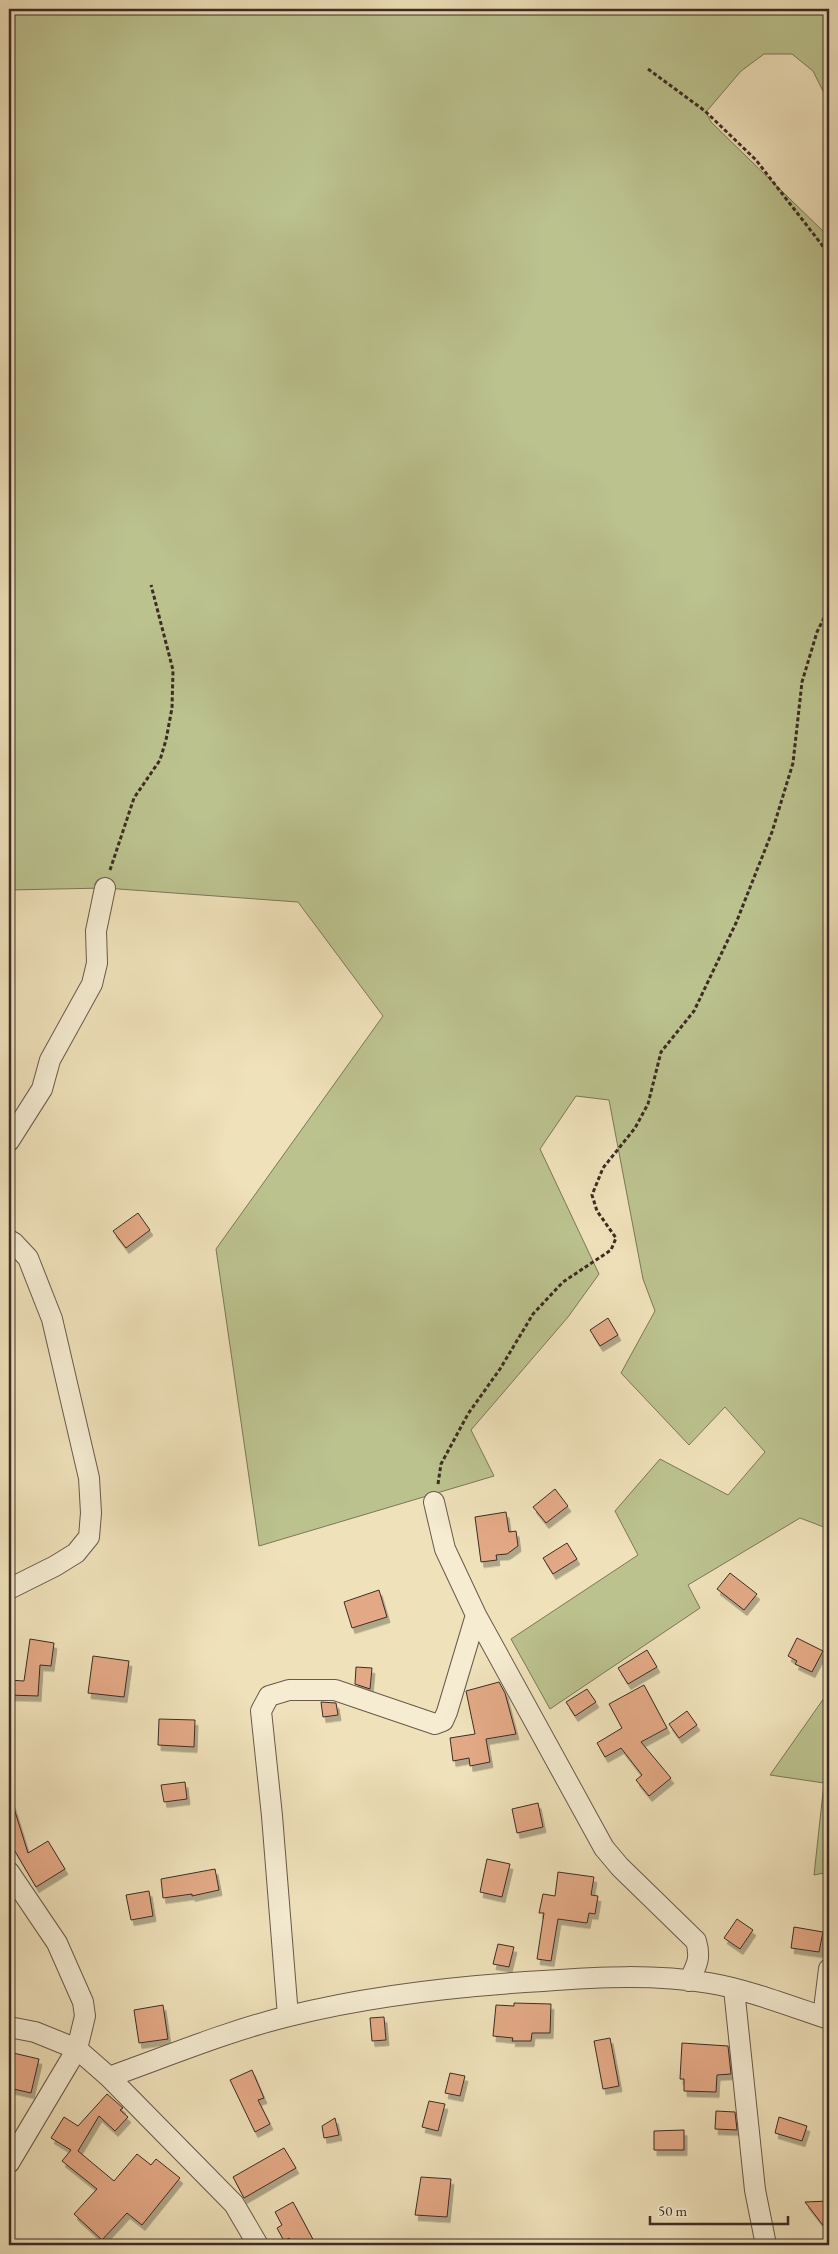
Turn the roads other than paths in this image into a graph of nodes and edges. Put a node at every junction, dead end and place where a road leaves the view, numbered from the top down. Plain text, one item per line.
1 (104, 888) road end
2 (9, 1141) edge
3 (9, 1240) edge
4 (434, 1502) road end
5 (9, 1589) edge
6 (476, 1615) junction
7 (9, 1872) edge
8 (829, 1969) edge
9 (689, 1981) junction
10 (734, 1990) junction
11 (288, 2016) junction
12 (826, 2018) edge
13 (9, 2026) edge
14 (77, 2050) junction
15 (110, 2077) junction
16 (9, 2163) edge
17 (258, 2245) edge
18 (766, 2245) edge

1 - 2 street
3 - 5 street
4 - 6 street
6 - 9 street
6 - 11 street
7 - 14 street
8 - 12 street
9 - 10 street
9 - 11 street
10 - 12 street
10 - 18 street
11 - 15 street
13 - 14 street
14 - 15 street
14 - 16 street
15 - 17 street

